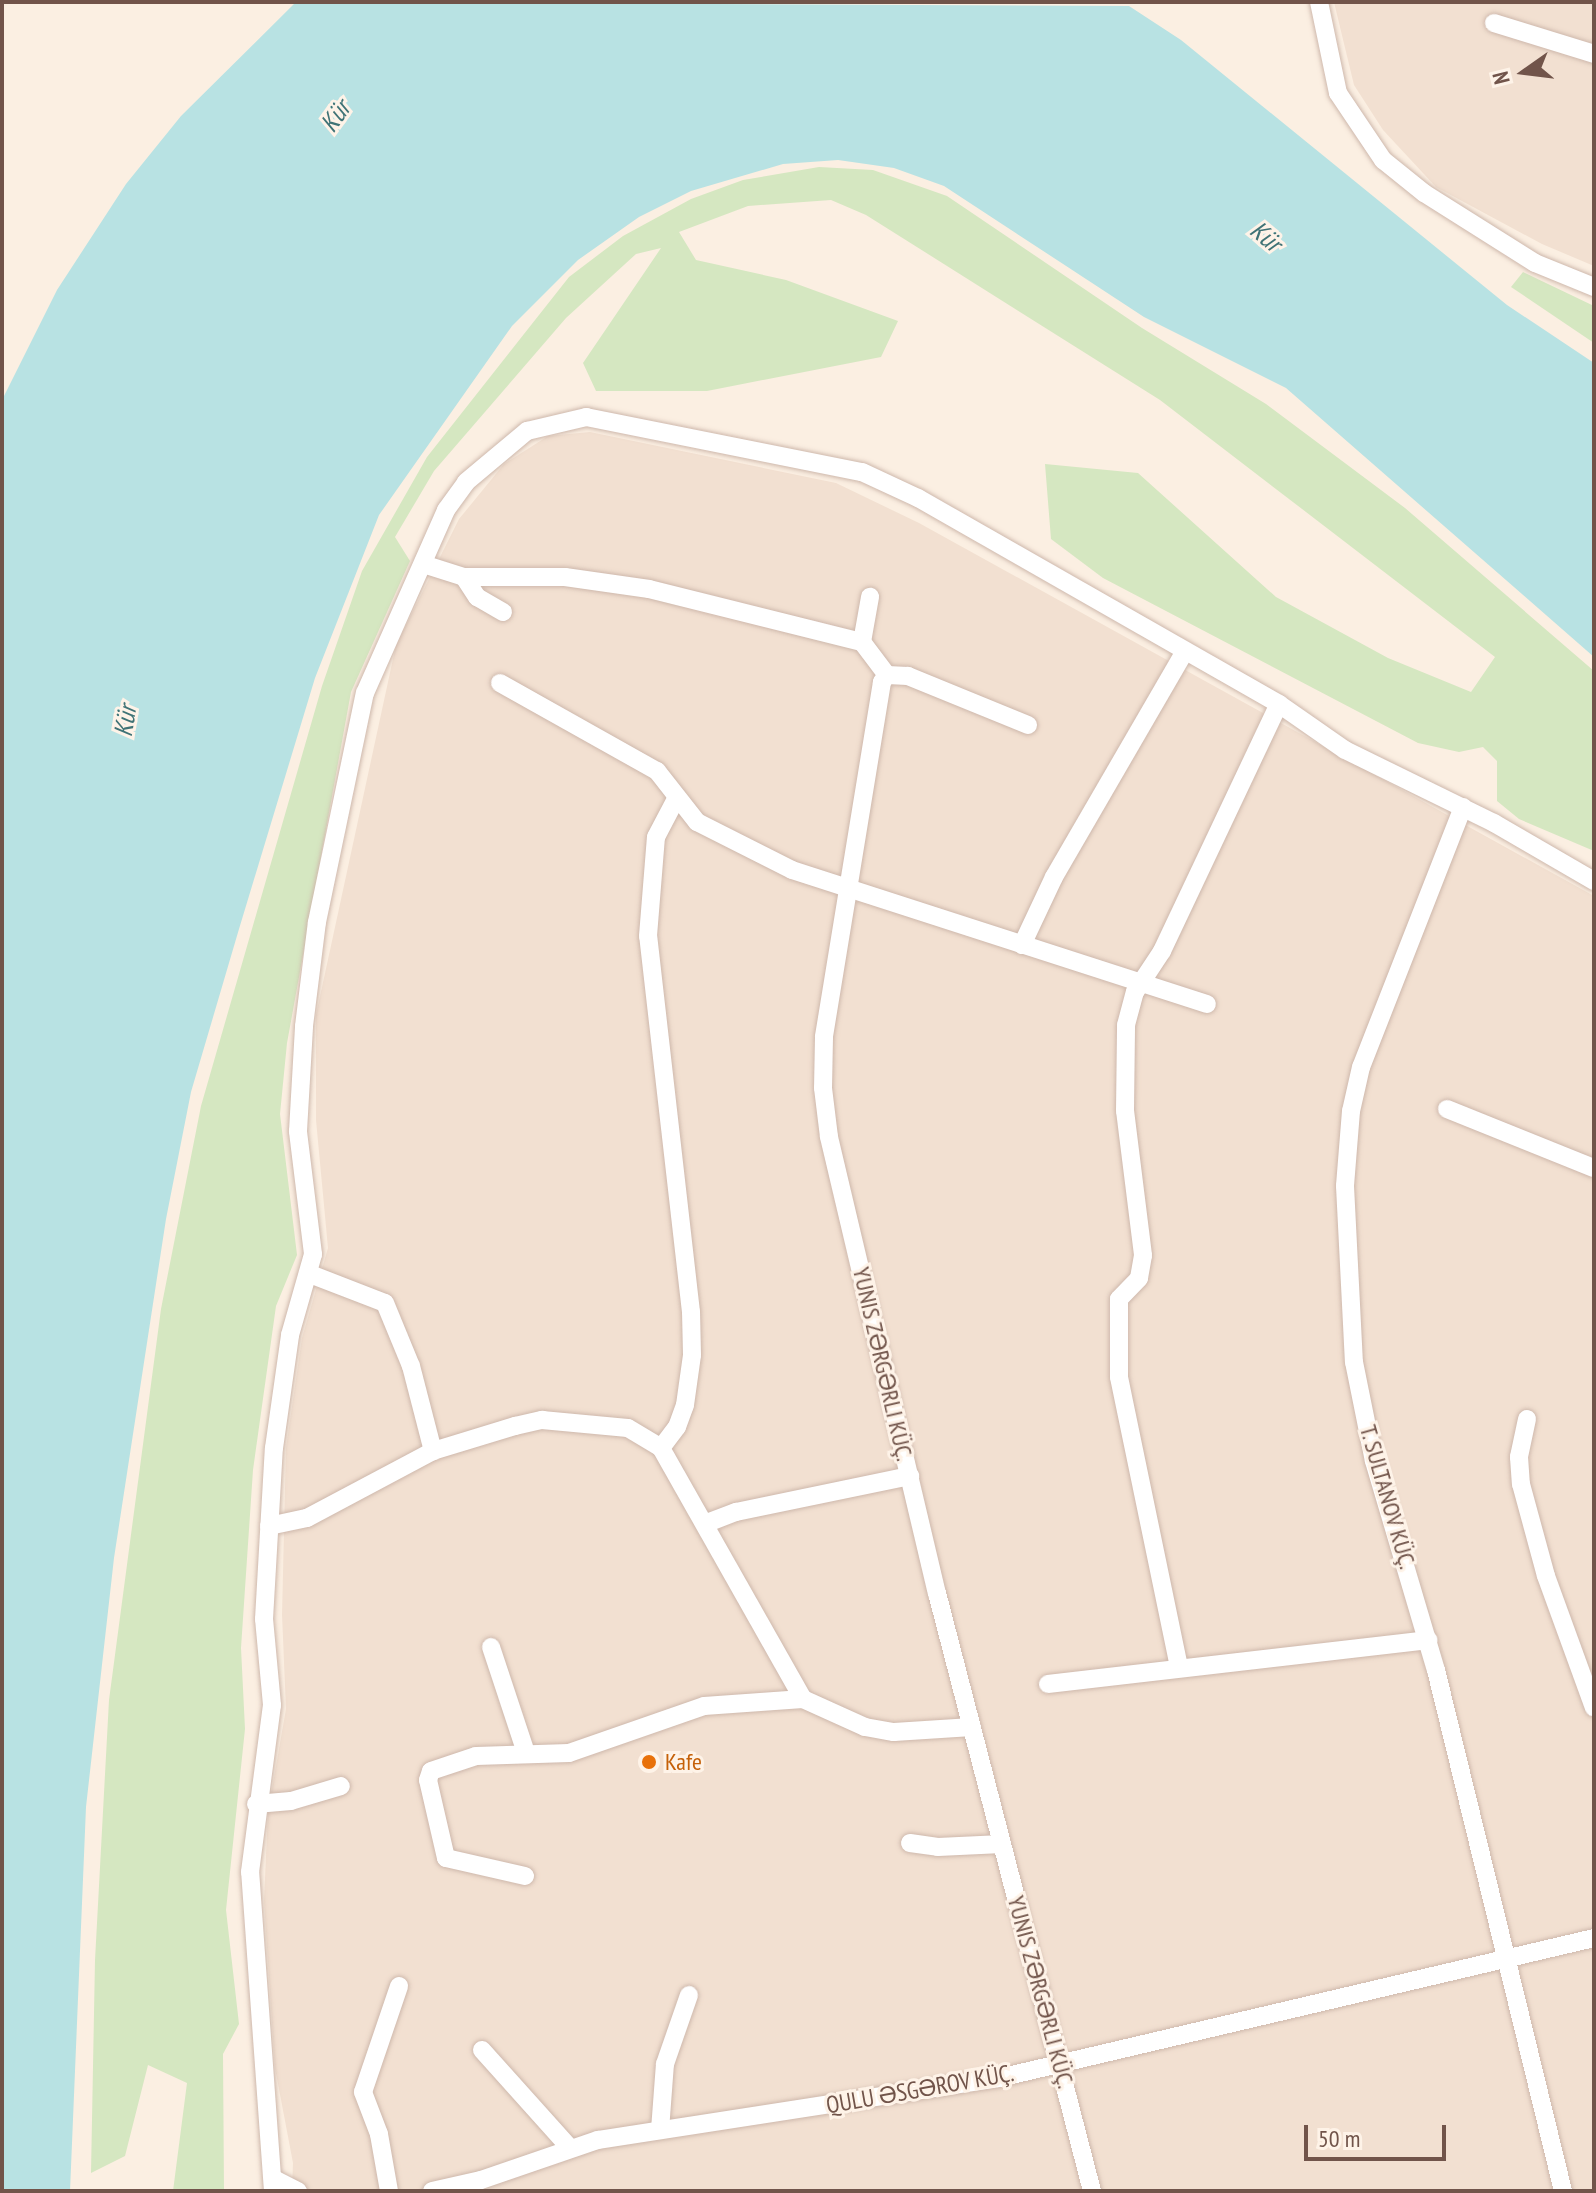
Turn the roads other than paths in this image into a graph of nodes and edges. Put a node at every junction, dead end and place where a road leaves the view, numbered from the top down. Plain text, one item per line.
1 (1319, 2) edge
2 (1494, 23) dead end
3 (1594, 54) edge
4 (1594, 287) edge
5 (423, 564) junction
6 (464, 577) junction
7 (870, 597) dead end
8 (503, 612) dead end
9 (862, 642) junction
10 (1185, 651) junction
11 (887, 675) junction
12 (500, 683) dead end
13 (1279, 704) junction
14 (1028, 725) dead end
15 (677, 797) junction
16 (1463, 807) junction
17 (1594, 881) edge
18 (847, 892) junction
19 (1022, 945) junction
20 (1143, 982) junction
21 (1207, 1004) dead end
22 (1447, 1109) dead end
23 (1594, 1168) edge
24 (310, 1274) junction
25 (1527, 1419) dead end
26 (661, 1448) junction
27 (433, 1451) junction
28 (910, 1476) junction
29 (707, 1523) junction
30 (269, 1526) junction
31 (1428, 1640) junction
32 (491, 1647) dead end
33 (1179, 1667) junction
34 (1048, 1684) dead end
35 (803, 1699) junction
36 (1594, 1708) edge
37 (972, 1727) junction
38 (526, 1753) junction
39 (341, 1786) dead end
40 (256, 1804) junction
41 (910, 1843) dead end
42 (1002, 1844) junction
43 (525, 1876) dead end
44 (1594, 1938) edge
45 (1508, 1959) junction
46 (399, 1986) dead end
47 (689, 1995) dead end
48 (482, 2050) dead end
49 (1059, 2063) junction
50 (660, 2130) junction
51 (570, 2148) junction
52 (274, 2185) edge
53 (458, 2188) edge
54 (298, 2191) edge
55 (389, 2191) edge
56 (432, 2191) edge
57 (1092, 2191) edge
58 (1563, 2191) edge

1 - 4 street
2 - 3 street
5 - 6 street
5 - 10 street
5 - 24 street
6 - 8 street
6 - 9 street
7 - 9 street
9 - 11 street
10 - 13 street
10 - 19 street
11 - 14 street
11 - 18 street, YUNIS ZƏRGƏRLI KÜÇ.
12 - 15 street
13 - 16 street
13 - 20 street
15 - 18 street
15 - 26 street
16 - 17 street
16 - 31 street, T. SULTANOV KÜÇ.
18 - 19 street
18 - 28 street, YUNIS ZƏRGƏRLI KÜÇ.
19 - 20 street
20 - 21 street
20 - 33 street
22 - 23 street
24 - 27 street
24 - 30 street
25 - 36 street
26 - 27 street
26 - 29 street
27 - 30 street
28 - 29 street
28 - 37 street, YUNIS ZƏRGƏRLI KÜÇ.
29 - 35 street
30 - 40 street
31 - 33 street
31 - 45 street, T. SULTANOV KÜÇ.
32 - 38 street
33 - 34 street
35 - 37 street
35 - 38 street
37 - 42 street, YUNIS ZƏRGƏRLI KÜÇ.
38 - 43 street
39 - 40 street
40 - 52 street
41 - 42 street
42 - 49 street, YUNIS ZƏRGƏRLI KÜÇ.
44 - 45 street, QULU ƏSGƏROV KÜÇ.
45 - 49 street, QULU ƏSGƏROV KÜÇ.
45 - 58 street, T. SULTANOV KÜÇ.
46 - 55 street
47 - 50 street
48 - 51 street
49 - 50 street, QULU ƏSGƏROV KÜÇ.
49 - 57 street, YUNIS ZƏRGƏRLI KÜÇ.
50 - 51 street, QULU ƏSGƏROV KÜÇ.
51 - 53 street, QULU ƏSGƏROV KÜÇ.
52 - 54 street
53 - 56 street, QULU ƏSGƏROV KÜÇ.

